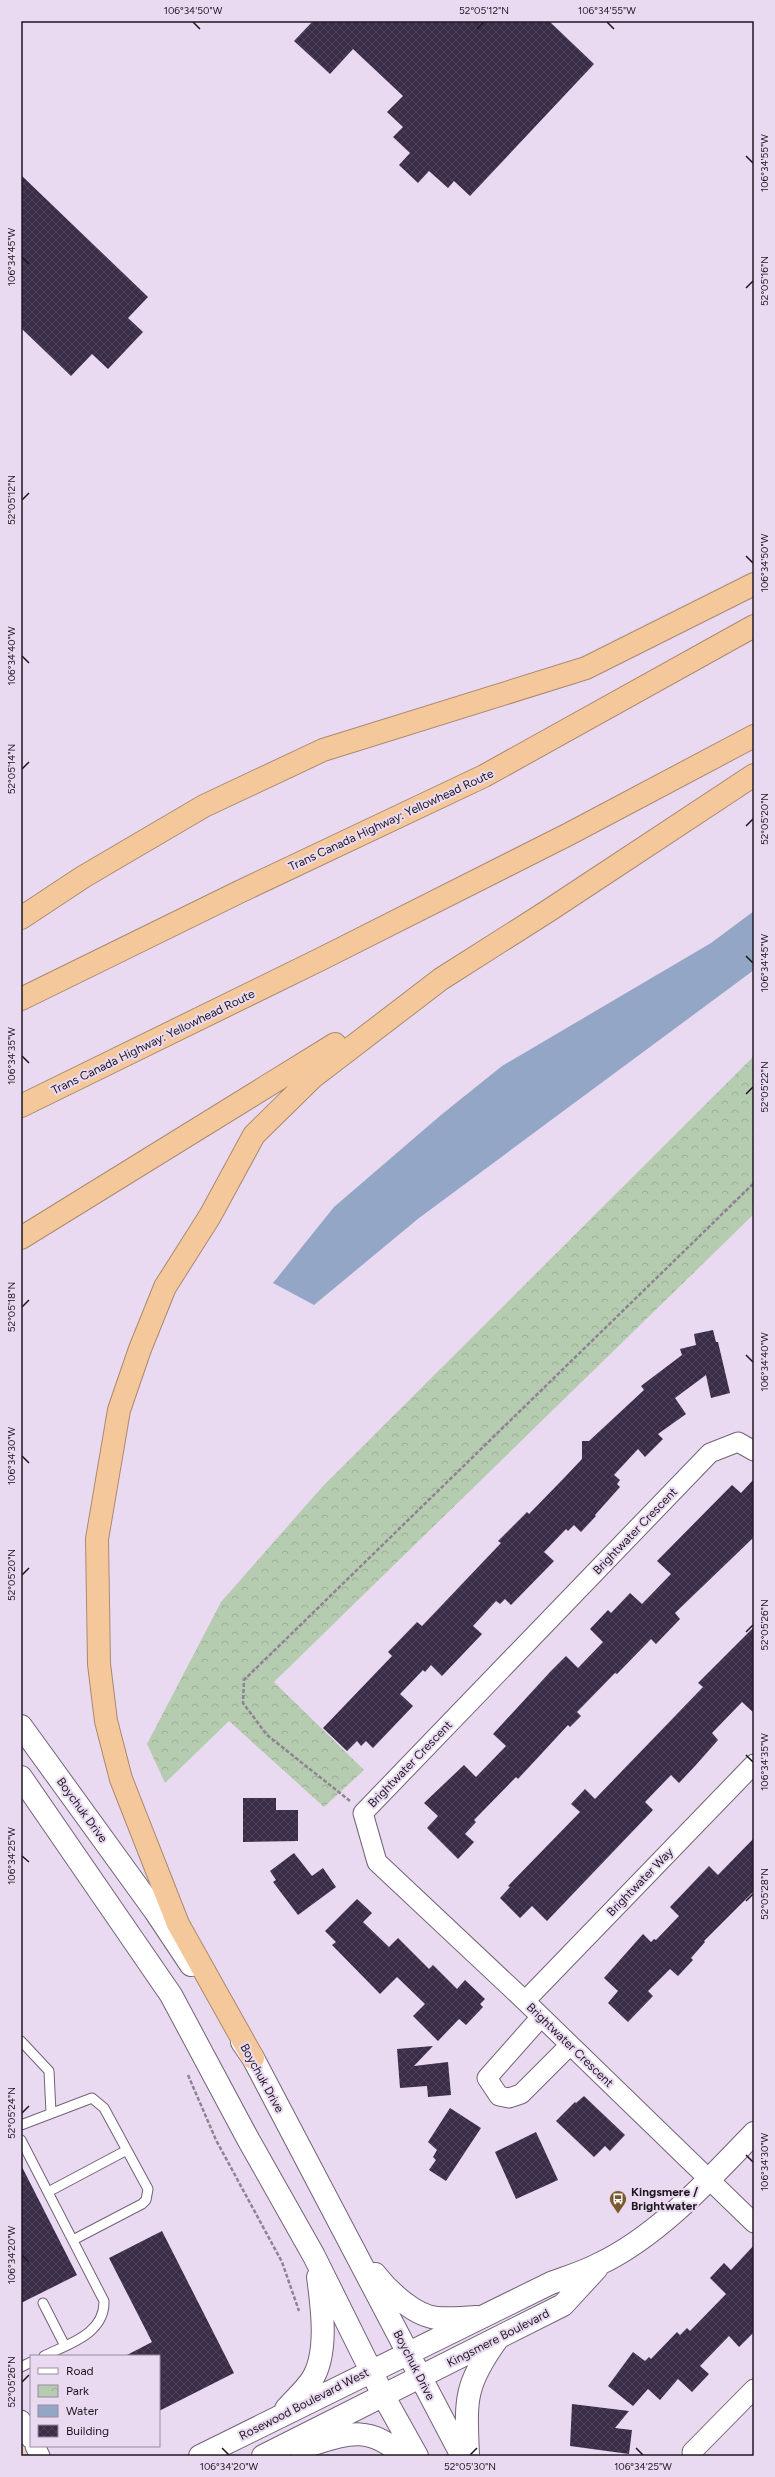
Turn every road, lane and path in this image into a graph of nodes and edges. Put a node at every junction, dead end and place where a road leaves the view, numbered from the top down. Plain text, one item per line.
1 (754, 584) edge
2 (754, 626) edge
3 (754, 736) edge
4 (754, 774) edge
5 (21, 918) edge
6 (441, 979) junction
7 (21, 999) edge
8 (21, 1106) edge
9 (754, 1183) edge
10 (21, 1238) edge
11 (754, 1451) edge
12 (21, 1726) edge
13 (754, 1764) edge
14 (21, 1777) edge
15 (341, 1794) dead end
16 (525, 2000) junction
17 (541, 2018) junction
18 (21, 2042) edge
19 (570, 2045) junction
20 (253, 2058) junction
21 (185, 2068) dead end
22 (50, 2113) junction
23 (21, 2125) edge
24 (754, 2133) edge
25 (21, 2140) edge
26 (127, 2150) junction
27 (708, 2179) junction
28 (48, 2192) junction
29 (754, 2223) edge
30 (346, 2234) junction
31 (73, 2240) junction
32 (314, 2256) junction
33 (600, 2264) junction
34 (43, 2303) dead end
35 (302, 2317) dead end
36 (481, 2317) junction
37 (497, 2339) junction
38 (65, 2346) junction
39 (409, 2354) junction
40 (46, 2355) edge
41 (30, 2362) edge
42 (21, 2367) edge
43 (371, 2370) junction
44 (420, 2377) junction
45 (754, 2389) edge
46 (383, 2395) junction
47 (278, 2419) junction
48 (21, 2420) edge
49 (30, 2437) edge
50 (35, 2447) edge
51 (692, 2452) dead end
52 (40, 2456) edge
53 (200, 2456) edge
54 (263, 2456) edge
55 (272, 2456) edge
56 (403, 2456) edge
57 (418, 2456) edge
58 (462, 2456) edge
59 (468, 2456) edge

1 - 5 highway
2 - 7 highway, Trans Canada Highway: Yellowhead Route
3 - 8 highway, Trans Canada Highway: Yellowhead Route
4 - 6 highway
6 - 10 highway
6 - 20 highway
9 - 15 path
11 - 16 street, Brightwater Crescent
12 - 20 main road, Boychuk Drive
13 - 16 street, Brightwater Way
14 - 32 main road
16 - 17 street, Brightwater Crescent
17 - 19 street, Brightwater Crescent
17 - 19 street
18 - 22 lane
19 - 27 street, Brightwater Crescent
20 - 30 main road, Boychuk Drive
21 - 35 path
22 - 23 lane
22 - 26 lane
24 - 27 main road, Kingsmere Boulevard
25 - 28 lane
26 - 28 lane
26 - 31 lane
27 - 29 street, Brightwater Crescent
27 - 33 main road, Kingsmere Boulevard
28 - 31 lane
30 - 36 main road
30 - 39 main road, Boychuk Drive
31 - 38 lane
32 - 43 main road
32 - 47 main road
33 - 36 main road, Kingsmere Boulevard
33 - 37 main road, Kingsmere Boulevard
34 - 38 lane
36 - 39 main road, Kingsmere Boulevard
37 - 44 main road, Kingsmere Boulevard
37 - 59 main road
38 - 40 lane
39 - 43 main road, Rosewood Boulevard West
39 - 44 main road, Boychuk Drive
41 - 42 lane
43 - 46 main road
43 - 47 main road, Rosewood Boulevard West
44 - 46 main road, Kingsmere Boulevard
44 - 58 main road, Boychuk Drive
45 - 51 street
46 - 54 main road
46 - 57 main road
47 - 53 main road, Rosewood Boulevard West
48 - 49 street
50 - 52 street
55 - 56 main road

